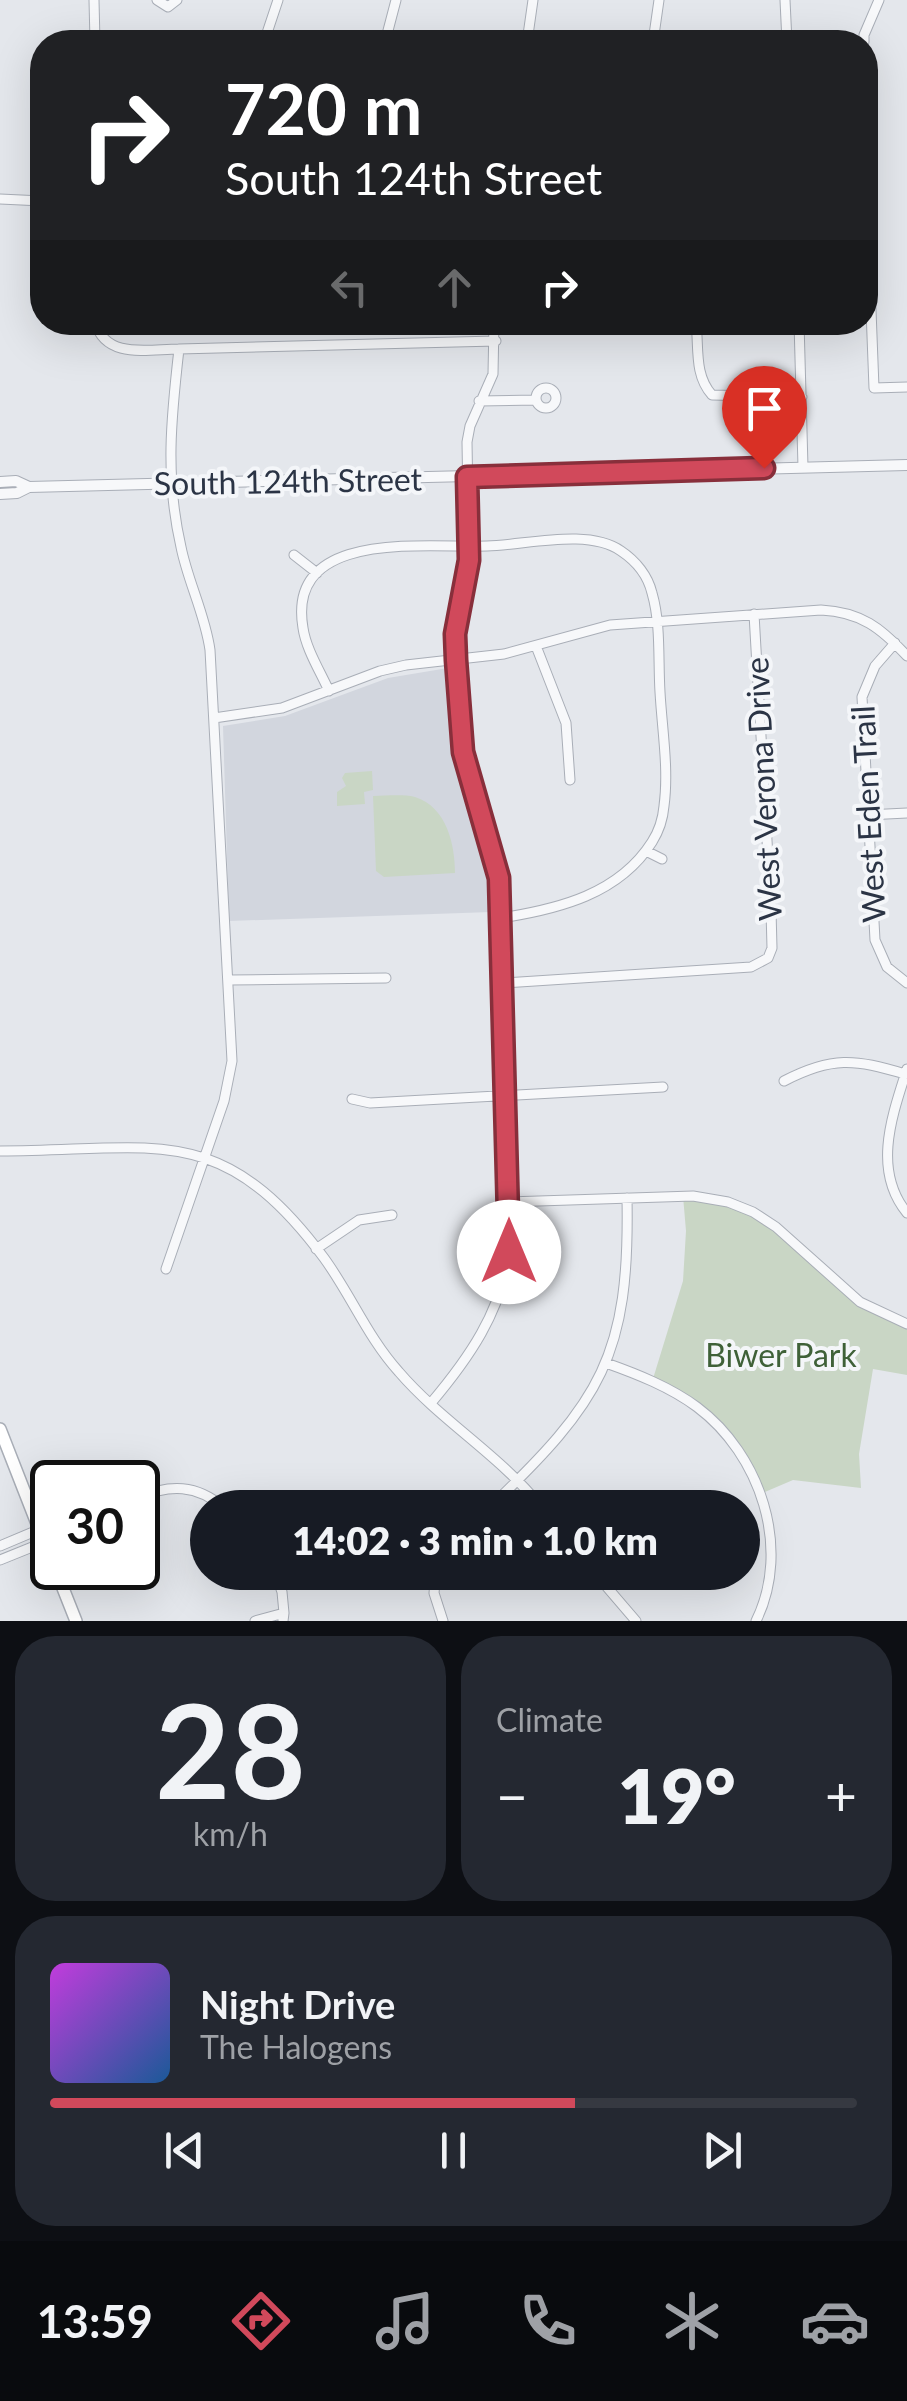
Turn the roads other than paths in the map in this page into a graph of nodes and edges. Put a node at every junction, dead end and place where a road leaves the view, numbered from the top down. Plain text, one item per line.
1 (94, 0) edge
2 (158, 0) edge
3 (178, 0) edge
4 (278, 0) edge
5 (396, 0) edge
6 (533, 0) edge
7 (658, 0) edge
8 (785, 0) edge
9 (879, 0) edge
10 (95, 30) edge
11 (268, 30) edge
12 (388, 30) edge
13 (529, 30) edge
14 (654, 30) edge
15 (786, 30) edge
16 (866, 30) edge
17 (0, 199) edge
18 (30, 200) edge
19 (101, 335) edge
20 (495, 335) edge
21 (697, 335) edge
22 (800, 335) edge
23 (872, 335) edge
24 (496, 341) junction
25 (179, 348) junction
26 (907, 387) edge
27 (802, 397) junction
28 (536, 400) dead end
29 (480, 401) junction
30 (907, 466) edge
31 (803, 467) junction
32 (467, 477) junction
33 (0, 482) edge
34 (170, 485) junction
35 (29, 488) junction
36 (0, 494) edge
37 (470, 547) junction
38 (294, 554) dead end
39 (316, 573) junction
40 (754, 614) junction
41 (656, 620) junction
42 (895, 643) junction
43 (536, 646) junction
44 (907, 656) edge
45 (456, 660) junction
46 (329, 691) junction
47 (214, 718) junction
48 (570, 780) dead end
49 (907, 812) edge
50 (867, 815) junction
51 (646, 850) junction
52 (662, 860) dead end
53 (502, 918) junction
54 (386, 978) dead end
55 (229, 980) junction
56 (503, 983) junction
57 (907, 983) edge
58 (906, 1071) edge
59 (784, 1081) dead end
60 (663, 1087) dead end
61 (506, 1095) junction
62 (352, 1099) dead end
63 (0, 1152) edge
64 (205, 1157) junction
65 (627, 1198) junction
66 (508, 1202) junction
67 (907, 1212) edge
68 (392, 1215) dead end
69 (316, 1249) junction
70 (166, 1269) dead end
71 (907, 1324) edge
72 (606, 1364) junction
73 (432, 1403) junction
74 (0, 1429) edge
75 (518, 1479) junction
76 (160, 1489) edge
77 (191, 1490) edge
78 (507, 1490) edge
79 (527, 1490) edge
80 (30, 1506) edge
81 (30, 1533) edge
82 (0, 1546) edge
83 (30, 1548) edge
84 (0, 1560) edge
85 (64, 1590) edge
86 (281, 1590) edge
87 (434, 1590) edge
88 (609, 1590) edge
89 (284, 1617) edge
90 (76, 1621) edge
91 (254, 1621) edge
92 (444, 1621) edge
93 (636, 1621) edge
94 (756, 1621) edge

1 - 10 street
2 - 3 street
4 - 11 street
5 - 12 street
6 - 13 street
7 - 14 street
8 - 15 street
9 - 16 street
17 - 18 street
19 - 25 street
20 - 24 street
21 - 27 street
22 - 27 street
23 - 26 street
24 - 25 street
24 - 29 street
25 - 34 street
27 - 31 street
28 - 29 street
29 - 32 street
30 - 31 street, South 124th Street
31 - 32 street, South 124th Street
32 - 34 street, South 124th Street
32 - 37 street
33 - 35 street, South 124th Street
34 - 35 street, South 124th Street
34 - 47 street
35 - 36 street, South 124th Street
37 - 39 street
37 - 41 street
37 - 45 street
38 - 39 street
39 - 46 street
40 - 41 street
40 - 42 street
40 - 56 street, West Verona Drive
41 - 43 street
41 - 51 street
42 - 44 street
42 - 50 street, West Eden Trail
43 - 45 street
43 - 48 street
45 - 46 street
45 - 53 street
46 - 47 street
47 - 55 street
49 - 50 street
50 - 57 street, West Eden Trail
51 - 52 street
51 - 53 street
53 - 56 street
54 - 55 street
55 - 64 street
56 - 61 street
58 - 59 street
58 - 67 street
60 - 61 street
61 - 62 street
61 - 66 street
63 - 64 street
64 - 69 street
64 - 70 street
65 - 66 street
65 - 71 street
65 - 72 street
66 - 73 street
68 - 69 street
69 - 73 street
72 - 75 street
72 - 94 street
73 - 75 street
74 - 80 main road
75 - 78 street
75 - 79 street
76 - 77 street
81 - 82 street
83 - 84 street
85 - 90 main road
86 - 89 street
87 - 92 street
88 - 93 street
89 - 91 street

